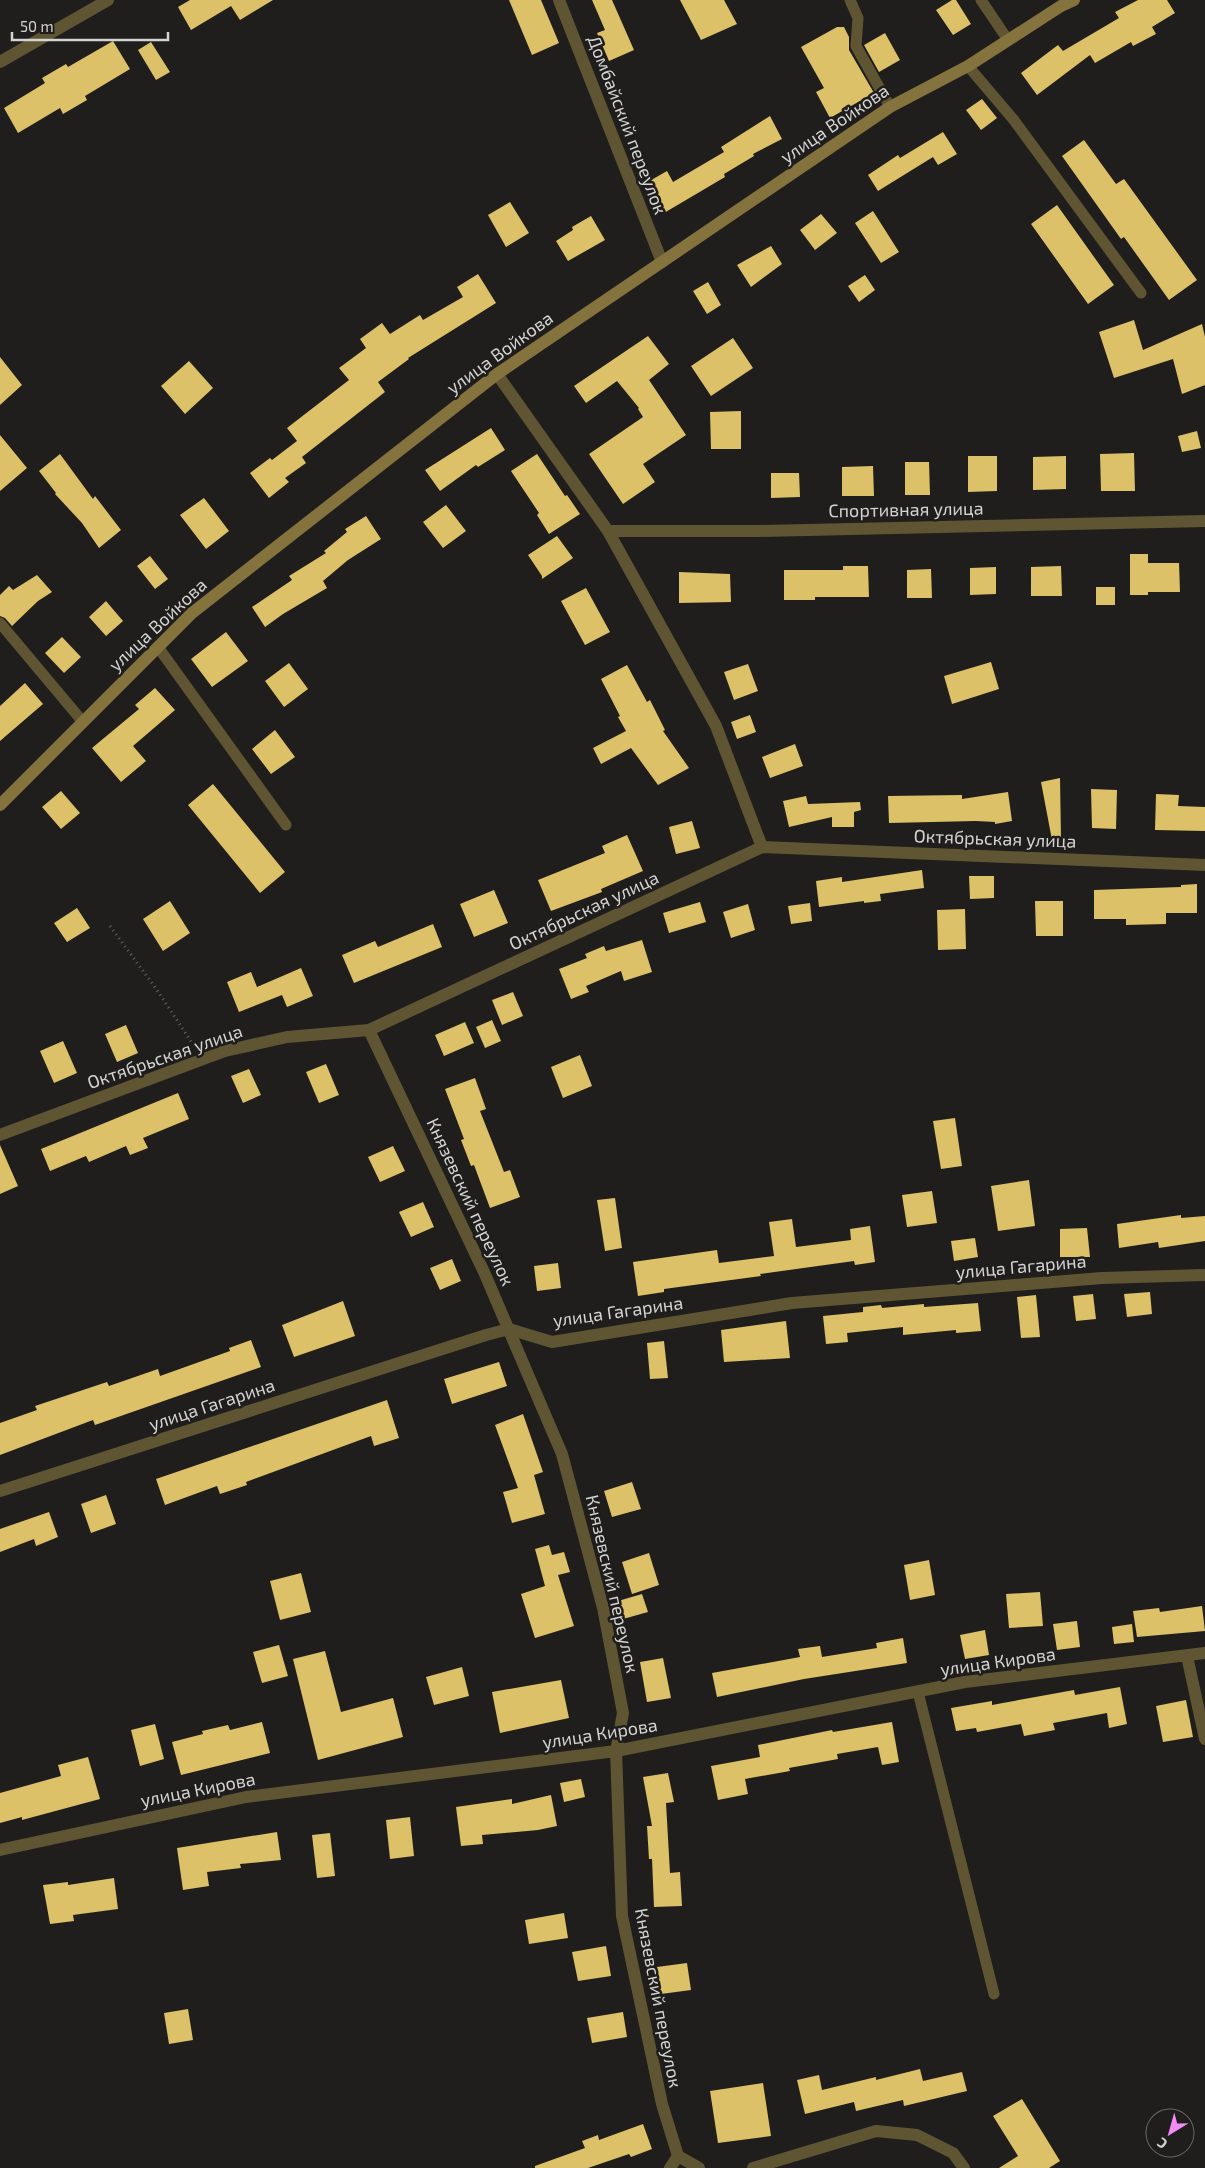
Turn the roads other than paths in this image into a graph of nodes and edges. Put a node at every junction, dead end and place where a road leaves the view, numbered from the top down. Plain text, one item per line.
1 (108, 0) edge
2 (559, 0) edge
3 (850, 0) edge
4 (981, 0) edge
5 (1074, 0) edge
6 (1008, 40) junction
7 (0, 62) edge
8 (968, 66) junction
9 (890, 107) junction
10 (662, 262) junction
11 (1141, 292) dead end
12 (497, 374) junction
13 (1205, 521) edge
14 (608, 531) junction
15 (0, 623) edge
16 (158, 647) junction
17 (83, 722) junction
18 (0, 806) edge
19 (286, 825) dead end
20 (762, 847) junction
21 (1205, 865) edge
22 (369, 1030) junction
23 (0, 1135) edge
24 (1205, 1275) edge
25 (510, 1329) junction
26 (0, 1492) edge
27 (1205, 1653) edge
28 (1187, 1656) junction
29 (918, 1692) junction
30 (1205, 1739) edge
31 (616, 1751) junction
32 (0, 1850) edge
33 (994, 1994) dead end
34 (678, 2156) junction
35 (670, 2168) edge
36 (700, 2168) edge
37 (753, 2168) edge
38 (964, 2168) edge

1 - 7 street
2 - 10 street, Домбайский переулок
3 - 9 lane
4 - 6 lane
5 - 6 street, улица Войкова
6 - 8 street, улица Войкова
8 - 9 street, улица Войкова
8 - 11 lane
9 - 10 street, улица Войкова
10 - 12 street, улица Войкова
12 - 14 street
12 - 16 street, улица Войкова
13 - 14 street, Спортивная улица
14 - 20 street
15 - 17 lane
16 - 17 street, улица Войкова
16 - 19 lane
17 - 18 street, улица Войкова
20 - 21 street, Октябрьская улица
20 - 22 street, Октябрьская улица
22 - 23 street, Октябрьская улица
22 - 25 street, Князевский переулок
24 - 25 street, улица Гагарина
25 - 26 street, улица Гагарина
25 - 31 street, Князевский переулок
27 - 28 street, улица Кирова
28 - 29 street, улица Кирова
28 - 30 street
29 - 31 street, улица Кирова
29 - 33 lane
31 - 32 street, улица Кирова
31 - 34 street, Князевский переулок
34 - 35 street
34 - 36 street
37 - 38 street

